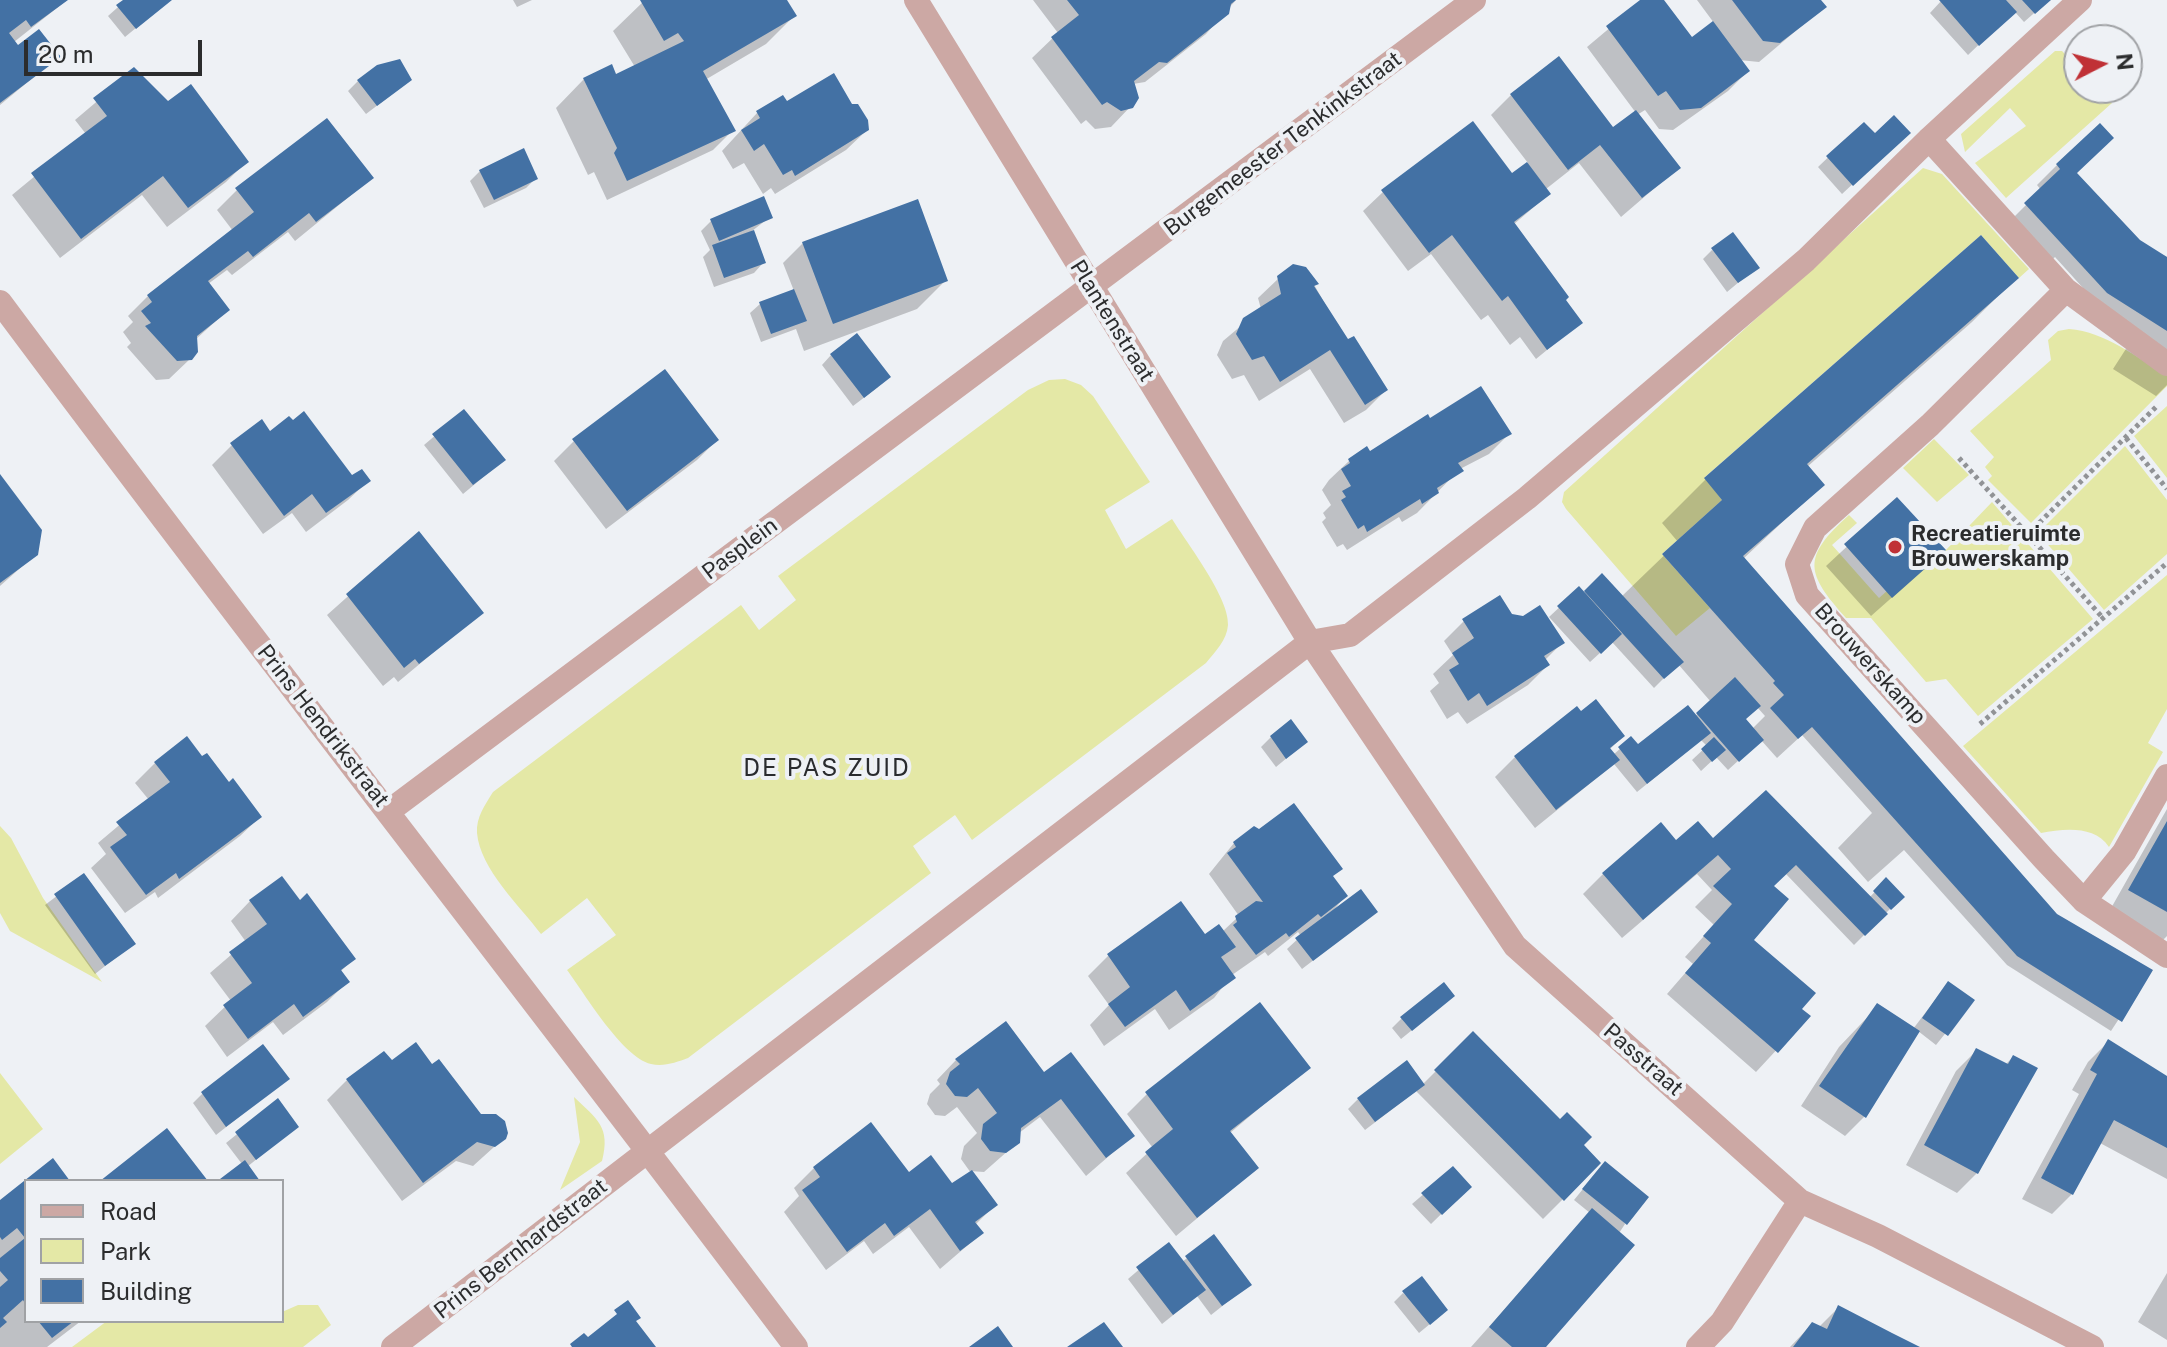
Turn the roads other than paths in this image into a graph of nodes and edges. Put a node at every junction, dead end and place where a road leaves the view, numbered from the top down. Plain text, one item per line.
1 (916, 0) edge
2 (1474, 0) edge
3 (2080, 0) edge
4 (1929, 139) junction
5 (1091, 287) junction
6 (2066, 290) junction
7 (0, 302) edge
8 (2167, 364) edge
9 (1310, 642) junction
10 (2167, 776) edge
11 (389, 811) junction
12 (2084, 901) junction
13 (2167, 956) edge
14 (648, 1150) junction
15 (1800, 1201) junction
16 (393, 1347) edge
17 (796, 1347) edge
18 (1698, 1347) edge
19 (2092, 1347) edge

1 - 5 street, Plantenstraat
2 - 5 street, Burgemeester Tenkinkstraat
3 - 4 street
4 - 6 street
4 - 9 street
5 - 9 street, Plantenstraat
5 - 11 street, Pasplein
6 - 8 street
6 - 12 street, Brouwerskamp
7 - 11 street, Prins Hendrikstraat
9 - 14 street
9 - 15 street, Passtraat
10 - 12 street
11 - 14 street, Prins Hendrikstraat
12 - 13 street, Brouwerskamp
14 - 16 street, Prins Bernhardstraat
14 - 17 street, Prins Hendrikstraat
15 - 18 street
15 - 19 street, Passtraat

